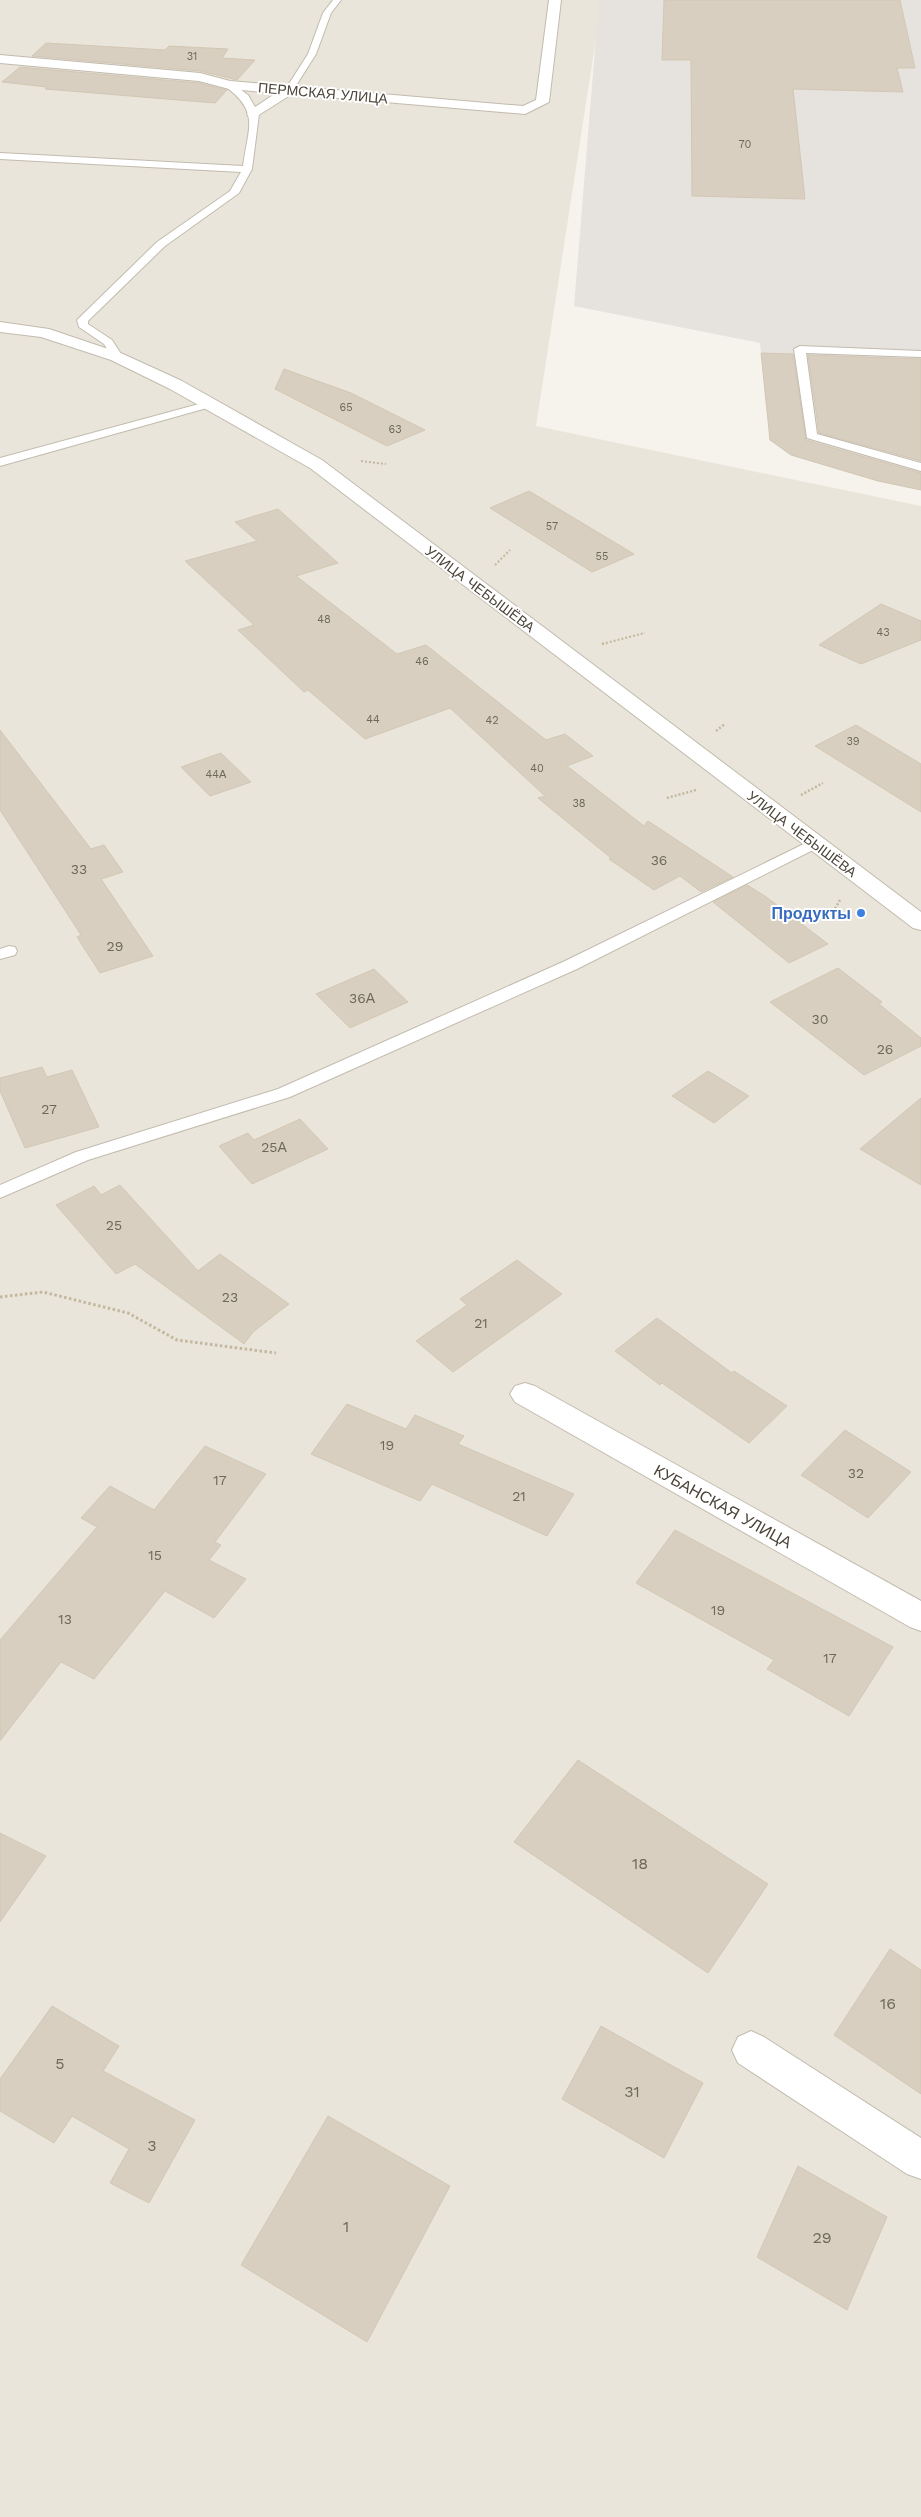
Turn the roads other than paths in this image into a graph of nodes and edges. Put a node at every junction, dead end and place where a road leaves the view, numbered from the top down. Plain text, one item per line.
1 (337, 0) edge
2 (555, 0) edge
3 (0, 60) edge
4 (229, 85) junction
5 (289, 90) junction
6 (254, 114) junction
7 (0, 156) edge
8 (247, 169) junction
9 (0, 327) edge
10 (921, 354) edge
11 (117, 358) junction
12 (210, 404) junction
13 (0, 462) edge
14 (921, 467) edge
15 (814, 844) junction
16 (921, 923) edge
17 (0, 1192) edge
18 (525, 1394) dead end
19 (921, 1617) edge
20 (751, 2050) dead end
21 (921, 2160) edge

1 - 5 lane
2 - 5 street, ПЕРМСКАЯ УЛИЦА
3 - 4 street, ПЕРМСКАЯ УЛИЦА
4 - 5 street, ПЕРМСКАЯ УЛИЦА
4 - 6 lane
5 - 6 street
6 - 8 lane
7 - 8 lane
8 - 11 lane
9 - 11 street, УЛИЦА ЧЕБЫШЁВА
10 - 14 lane
11 - 12 street, УЛИЦА ЧЕБЫШЁВА
12 - 13 lane
12 - 15 street, УЛИЦА ЧЕБЫШЁВА
15 - 16 street, УЛИЦА ЧЕБЫШЁВА
15 - 17 lane
18 - 19 street, КУБАНСКАЯ УЛИЦА
20 - 21 street

